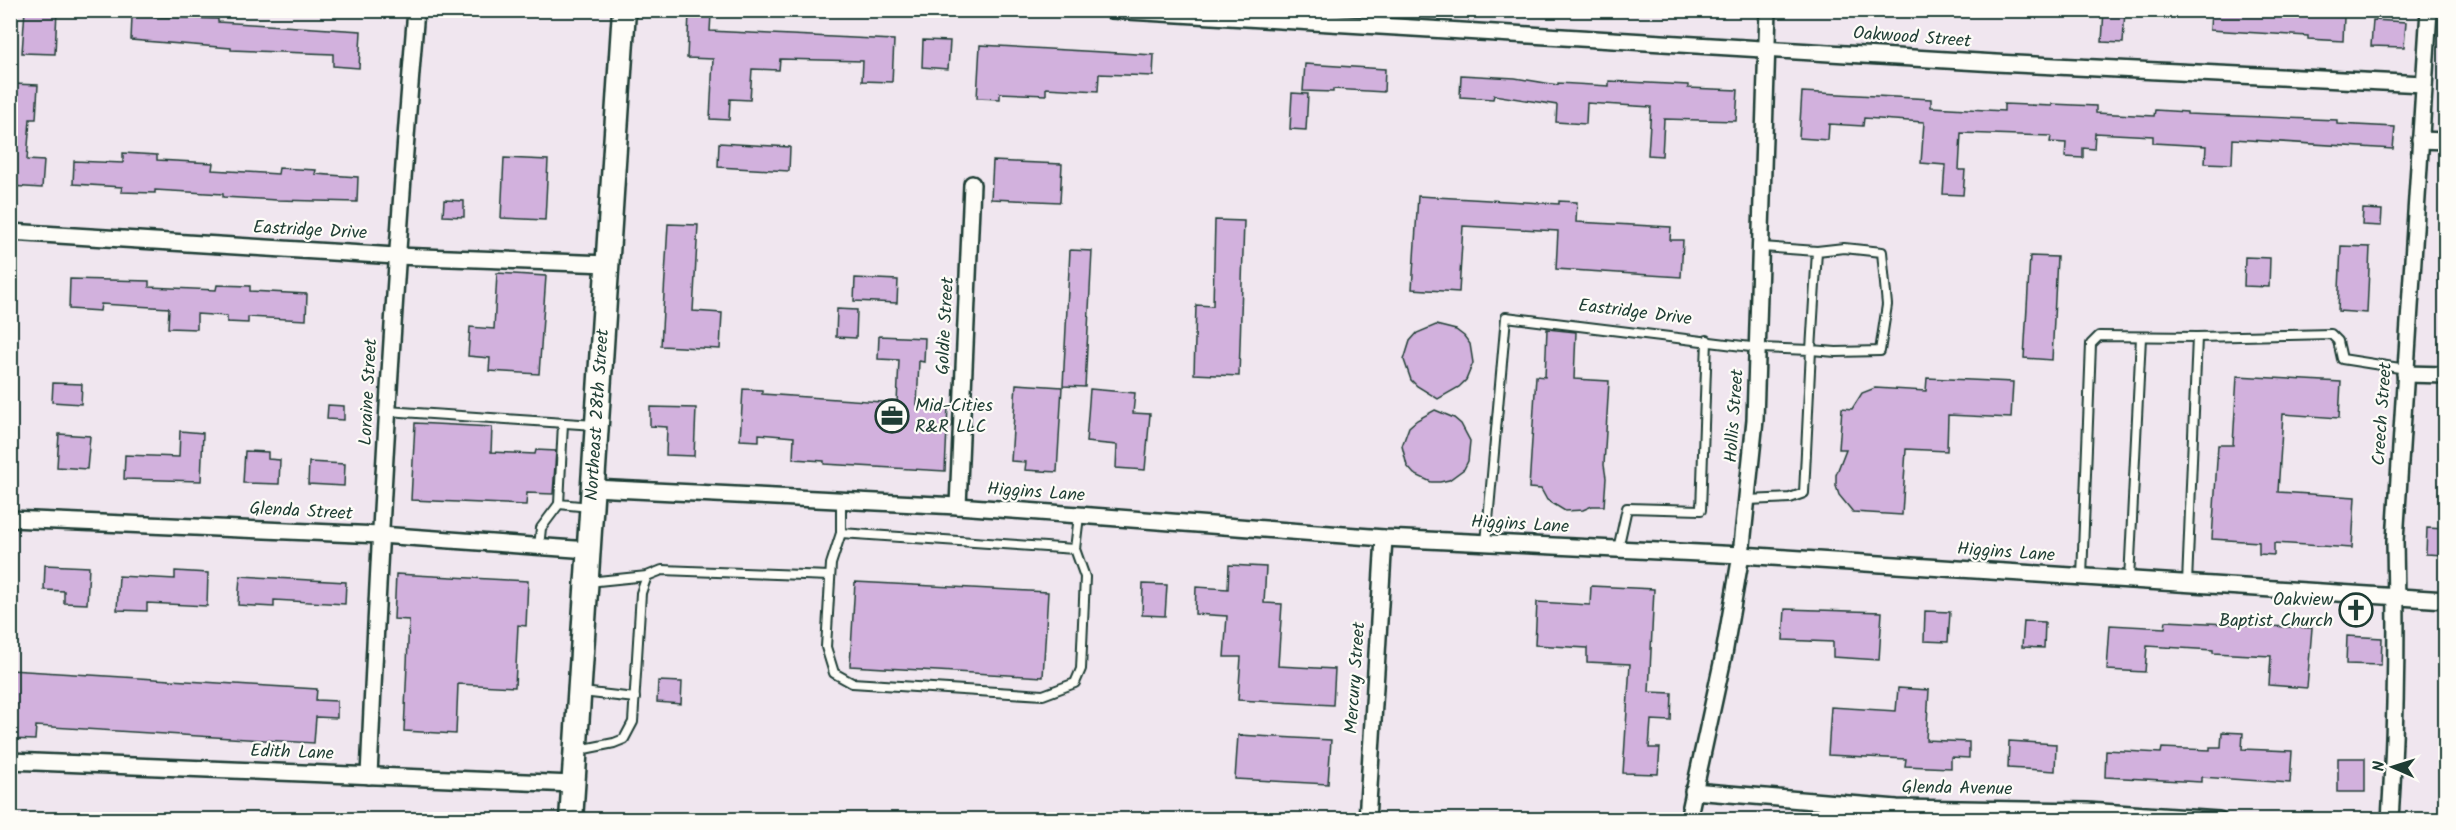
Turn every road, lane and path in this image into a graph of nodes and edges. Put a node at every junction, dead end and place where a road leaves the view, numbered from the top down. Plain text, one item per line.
1 (416, 10) edge
2 (624, 10) edge
3 (1111, 10) edge
4 (1768, 10) edge
5 (2428, 10) edge
6 (1767, 48) junction
7 (2424, 84) junction
8 (2420, 140) junction
9 (2445, 141) edge
10 (972, 184) dead end
11 (10, 232) edge
12 (1762, 247) junction
13 (1817, 250) junction
14 (396, 255) junction
15 (608, 264) junction
16 (2141, 337) junction
17 (2197, 338) junction
18 (1707, 340) junction
19 (1759, 348) junction
20 (1811, 350) junction
21 (2405, 371) junction
22 (2445, 375) edge
23 (387, 411) junction
24 (563, 423) junction
25 (597, 425) junction
26 (592, 498) junction
27 (1747, 500) junction
28 (841, 501) junction
29 (559, 504) junction
30 (958, 506) junction
31 (1079, 516) junction
32 (10, 519) edge
33 (841, 533) junction
34 (380, 535) junction
35 (1384, 538) junction
36 (1486, 543) junction
37 (539, 547) junction
38 (1075, 549) junction
39 (1618, 549) junction
40 (589, 550) junction
41 (1742, 555) junction
42 (647, 576) junction
43 (830, 576) junction
44 (2082, 577) junction
45 (2129, 580) junction
46 (587, 582) junction
47 (2187, 584) junction
48 (2396, 597) junction
49 (2445, 600) edge
50 (579, 692) junction
51 (635, 698) junction
52 (575, 751) junction
53 (10, 761) edge
54 (369, 776) junction
55 (573, 783) junction
56 (1694, 791) junction
57 (2086, 815) edge
58 (571, 819) edge
59 (1367, 819) edge
60 (1688, 819) edge
61 (2219, 819) edge
62 (2390, 819) edge

1 - 14 street, Loraine Street
2 - 15 main road, Northeast 28th Street
3 - 6 street, Oakwood Street
4 - 6 street, Hollis Street
5 - 7 street, Creech Street
6 - 7 street, Oakwood Street
6 - 12 street, Hollis Street
7 - 8 street, Creech Street
8 - 9 street
8 - 21 street, Creech Street
10 - 30 street, Goldie Street
11 - 14 street, Eastridge Drive
12 - 13 lane
12 - 19 street, Hollis Street
13 - 20 lane
13 - 20 lane, Eastridge Drive
14 - 15 street, Eastridge Drive
14 - 23 street, Loraine Street
15 - 25 main road, Northeast 28th Street
16 - 17 lane
16 - 44 lane
16 - 45 lane
17 - 21 lane
17 - 47 lane
18 - 19 lane, Eastridge Drive
18 - 36 lane, Eastridge Drive
18 - 39 lane
19 - 20 lane, Eastridge Drive
19 - 27 street, Hollis Street
20 - 27 lane
21 - 22 street
21 - 48 street, Creech Street
23 - 24 lane
23 - 34 street, Loraine Street
24 - 25 lane
24 - 29 lane
25 - 26 main road, Northeast 28th Street
26 - 28 street, Higgins Lane
26 - 29 lane
26 - 40 main road, Northeast 28th Street
27 - 41 street, Hollis Street
28 - 30 street, Higgins Lane
28 - 33 lane
29 - 37 lane
30 - 31 street, Higgins Lane
31 - 35 street, Higgins Lane
31 - 38 lane
32 - 34 street, Glenda Street
33 - 38 lane
33 - 43 lane
34 - 37 street, Glenda Street
34 - 54 street, Loraine Street
35 - 36 street, Higgins Lane
35 - 59 street, Mercury Street
36 - 39 street, Higgins Lane
37 - 40 street, Glenda Street
38 - 43 lane
39 - 41 street, Higgins Lane
40 - 46 main road, Northeast 28th Street
41 - 44 street, Higgins Lane
41 - 56 street, Hollis Street
42 - 43 lane
42 - 46 lane
42 - 51 lane
44 - 45 street, Higgins Lane
45 - 47 street, Higgins Lane
46 - 50 main road, Northeast 28th Street
47 - 48 street, Higgins Lane
48 - 49 street, Higgins Lane
48 - 62 street, Creech Street
50 - 51 lane
50 - 52 main road, Northeast 28th Street
51 - 52 lane
52 - 55 main road, Northeast 28th Street
53 - 54 street, Edith Lane
54 - 55 street, Edith Lane
55 - 58 main road, Northeast 28th Street
56 - 57 street, Glenda Avenue
56 - 60 street, Hollis Street
57 - 61 street, Glenda Avenue

